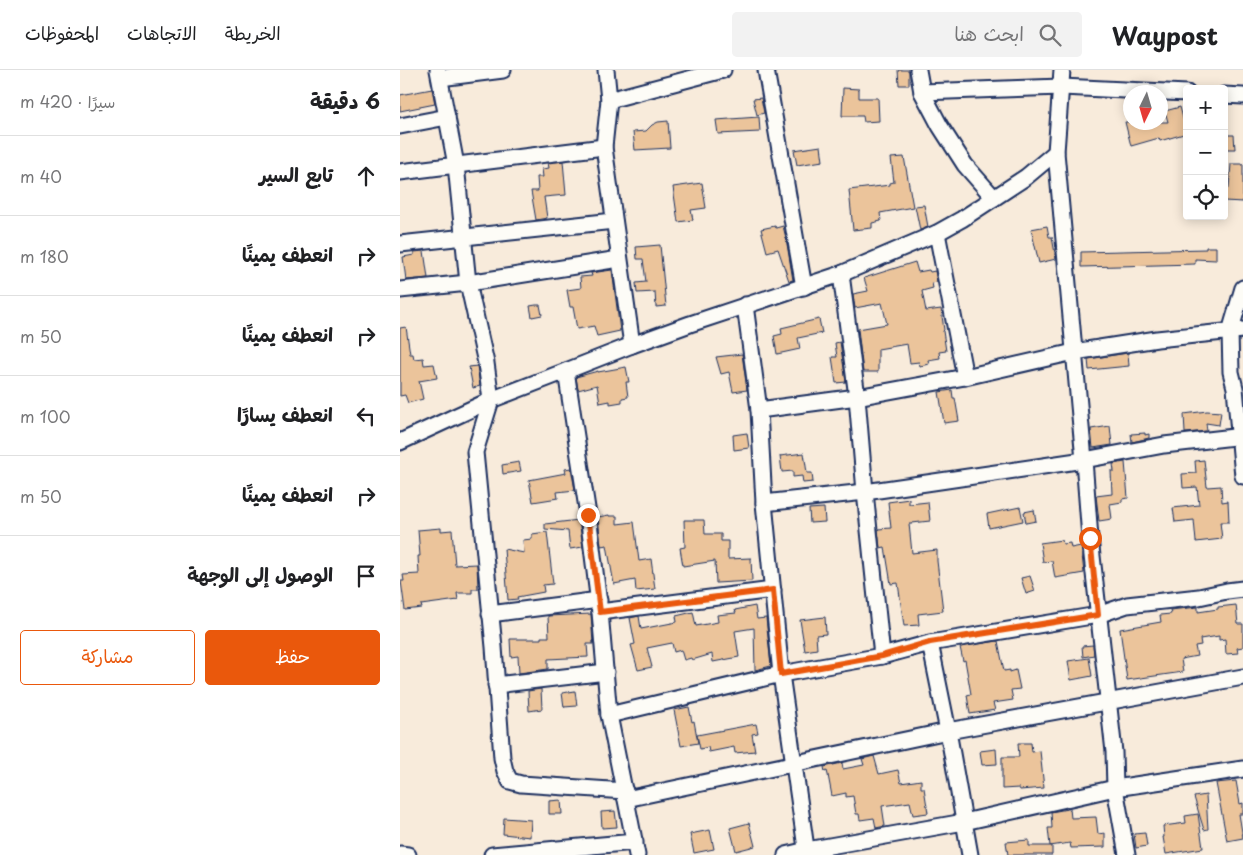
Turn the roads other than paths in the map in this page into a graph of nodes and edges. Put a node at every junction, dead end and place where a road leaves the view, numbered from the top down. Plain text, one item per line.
1 (503, 70) edge
2 (606, 70) edge
3 (723, 70) edge
4 (766, 70) edge
5 (918, 70) edge
6 (1062, 70) edge
7 (439, 74) edge
8 (1062, 87) junction
9 (922, 92) junction
10 (1183, 93) edge
11 (1228, 95) edge
12 (1243, 96) edge
13 (608, 100) junction
14 (447, 117) junction
15 (400, 126) edge
16 (604, 147) junction
17 (1056, 152) junction
18 (456, 165) junction
19 (400, 172) edge
20 (994, 198) junction
21 (614, 221) junction
22 (937, 233) junction
23 (464, 237) junction
24 (400, 244) edge
25 (619, 259) junction
26 (841, 274) junction
27 (468, 282) junction
28 (804, 287) junction
29 (1243, 288) edge
30 (400, 290) edge
31 (746, 305) junction
32 (1237, 331) edge
33 (632, 345) junction
34 (1074, 352) junction
35 (566, 371) junction
36 (965, 377) junction
37 (857, 397) junction
38 (491, 400) junction
39 (759, 410) junction
40 (1241, 436) edge
41 (400, 442) edge
42 (1084, 460) junction
43 (1243, 476) edge
44 (865, 492) junction
45 (764, 503) junction
46 (1243, 589) edge
47 (773, 590) junction
48 (599, 606) junction
49 (490, 614) junction
50 (1098, 615) junction
51 (930, 642) junction
52 (882, 656) junction
53 (606, 672) junction
54 (781, 674) junction
55 (1243, 677) edge
56 (496, 685) junction
57 (1108, 701) junction
58 (610, 715) junction
59 (948, 731) junction
60 (794, 763) junction
61 (1243, 769) edge
62 (1115, 788) junction
63 (625, 794) junction
64 (964, 822) junction
65 (636, 848) edge
66 (807, 852) edge
67 (400, 854) edge
68 (408, 855) edge
69 (494, 855) edge
70 (786, 855) edge
71 (970, 855) edge
72 (1127, 855) edge

1 - 7 street
2 - 13 street
3 - 13 street
4 - 28 street
5 - 9 street
6 - 8 street
7 - 14 street
8 - 9 street
8 - 10 street
8 - 17 street
9 - 20 street
11 - 12 street
13 - 16 street
14 - 15 street
14 - 18 street
16 - 18 street
16 - 21 street
17 - 20 street
17 - 34 street
18 - 19 street
18 - 23 street
20 - 22 street
21 - 23 street
21 - 25 street
22 - 26 street
22 - 36 street
23 - 24 street
23 - 27 street
25 - 27 street
25 - 33 street
26 - 28 street
26 - 37 street
27 - 30 street
27 - 38 street
28 - 31 street
29 - 32 street
31 - 33 street
31 - 39 street
32 - 34 street
32 - 40 street
33 - 35 street
34 - 36 street
34 - 42 street
35 - 38 street
35 - 48 street
36 - 37 street
37 - 39 street
37 - 44 street
38 - 41 street
38 - 49 street
39 - 45 street
40 - 42 street
40 - 43 street
42 - 44 street
42 - 50 street
44 - 45 street
44 - 52 street
45 - 47 street
46 - 50 street
47 - 48 street
47 - 54 street
48 - 49 street
48 - 53 street
49 - 56 street
50 - 51 street
50 - 57 street
51 - 52 street
51 - 59 street
52 - 54 street
53 - 56 street
53 - 58 street
54 - 58 street
54 - 60 street
55 - 57 street
56 - 63 street
57 - 59 street
57 - 62 street
58 - 63 street
59 - 60 street
59 - 64 street
60 - 63 street
60 - 66 street
61 - 62 street
62 - 64 street
62 - 72 street
63 - 65 street
64 - 66 street
64 - 71 street
65 - 69 street
66 - 70 street
67 - 68 street

